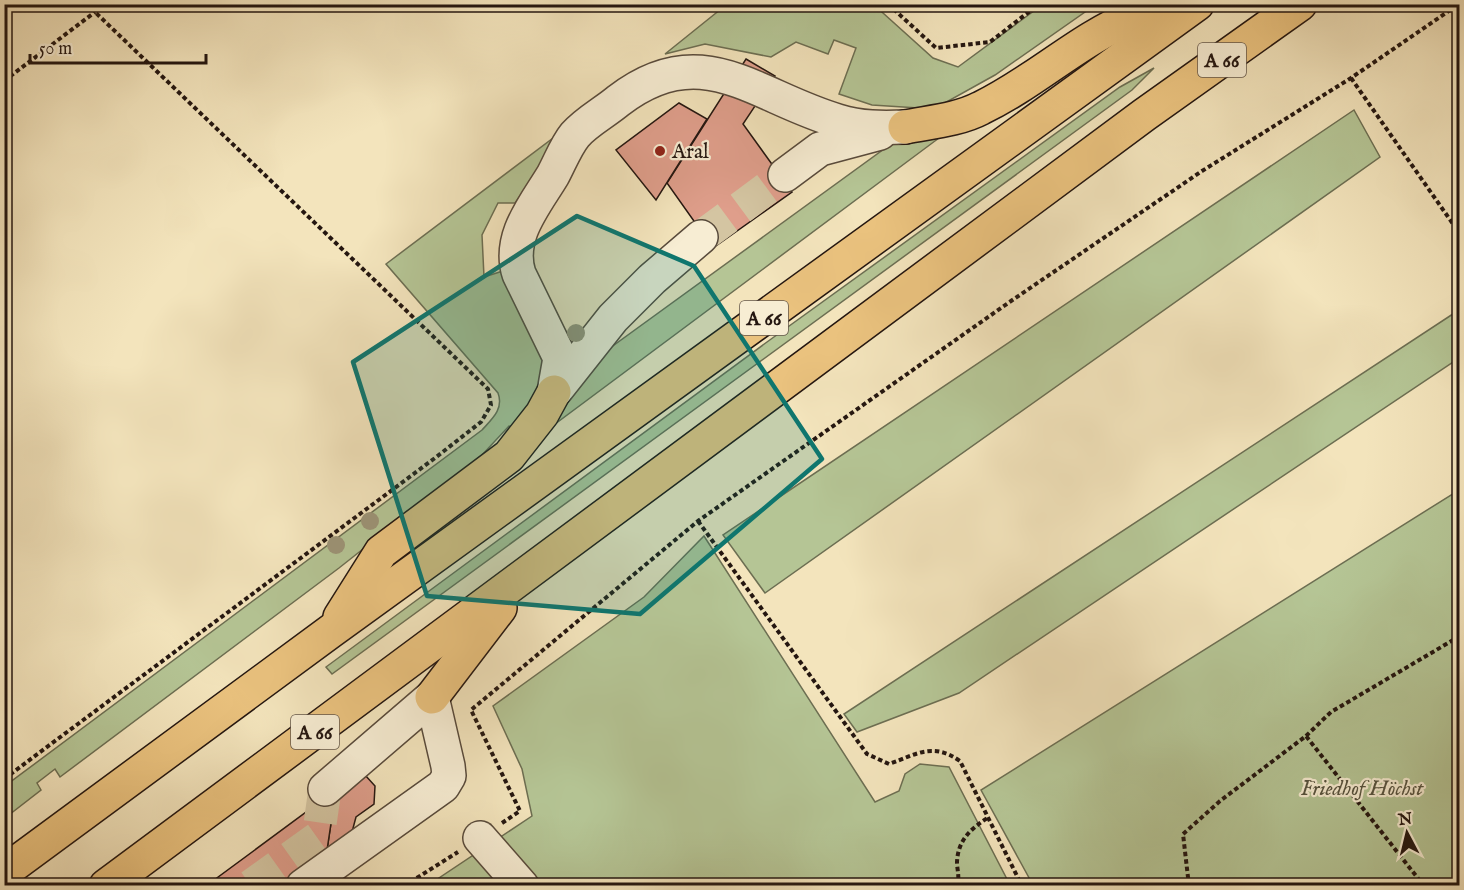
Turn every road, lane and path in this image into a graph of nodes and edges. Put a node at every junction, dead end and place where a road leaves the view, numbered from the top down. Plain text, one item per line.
1 (105, 4) edge
2 (888, 4) edge
3 (1039, 4) edge
4 (1184, 4) edge
5 (1197, 4) edge
6 (1300, 4) edge
7 (1459, 4) edge
8 (95, 12) junction
9 (1351, 78) junction
10 (4, 81) edge
11 (905, 127) junction
12 (785, 175) tunnel mouth
13 (1460, 234) edge
14 (701, 237) tunnel mouth
15 (554, 392) junction
16 (698, 521) junction
17 (523, 578) junction
18 (331, 632) junction
19 (1460, 636) edge
20 (432, 697) junction
21 (1306, 735) junction
22 (4, 779) edge
23 (325, 789) tunnel mouth
24 (520, 811) dead end
25 (989, 817) junction
26 (480, 838) dead end
27 (4, 872) edge
28 (106, 885) edge
29 (303, 885) edge
30 (522, 885) edge
31 (957, 885) edge
32 (1022, 885) edge
33 (1189, 885) edge
34 (1424, 885) edge

1 - 8 path
2 - 3 path
4 - 11 highway
5 - 18 highway, A 66
6 - 17 highway, A 66
7 - 9 path
8 - 10 path
8 - 22 path
9 - 13 path
9 - 16 path
11 - 12 lane
11 - 15 lane
14 - 15 lane
15 - 18 highway
16 - 24 path
16 - 25 path
17 - 20 highway
17 - 28 highway, A 66
18 - 27 highway, A 66
19 - 21 path
20 - 23 lane
20 - 29 lane
21 - 33 path
21 - 34 path
25 - 31 path
25 - 32 path
26 - 30 lane

